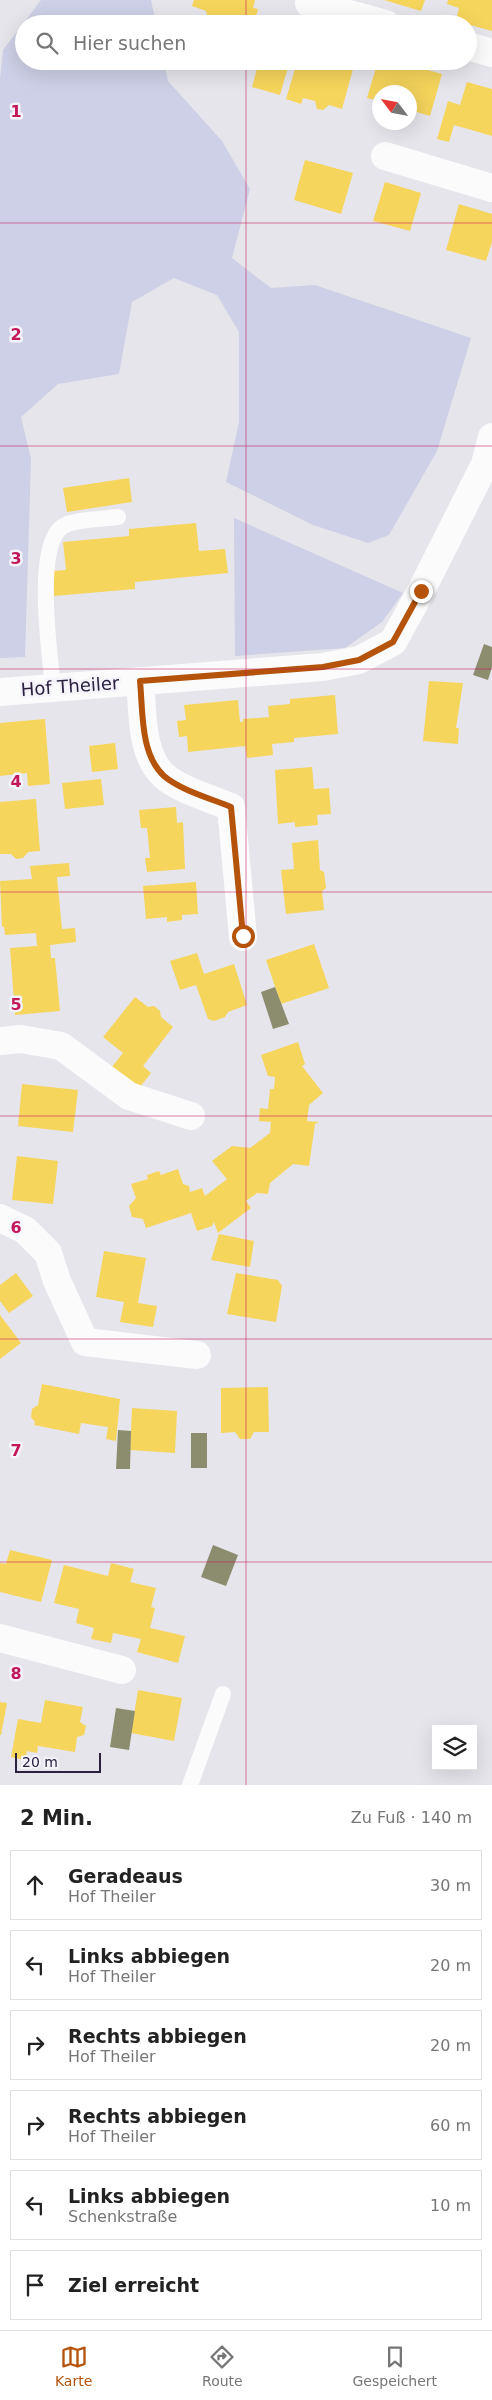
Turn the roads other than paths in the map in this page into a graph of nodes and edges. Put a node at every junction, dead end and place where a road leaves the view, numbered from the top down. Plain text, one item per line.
1 (309, 3) dead end
2 (353, 15) edge
3 (477, 49) edge
4 (492, 53) edge
5 (385, 156) dead end
6 (492, 188) edge
7 (492, 437) edge
8 (118, 517) dead end
9 (140, 681) junction
10 (53, 688) junction
11 (0, 692) edge
12 (243, 936) dead end
13 (0, 1041) edge
14 (191, 1116) dead end
15 (0, 1218) edge
16 (197, 1355) dead end
17 (0, 1638) edge
18 (122, 1670) dead end
19 (223, 1694) dead end
20 (190, 1785) edge

1 - 2 street
3 - 4 street
5 - 6 street
7 - 9 street, Hof Theiler
8 - 10 lane
9 - 10 street, Hof Theiler
9 - 12 street, Hof Theiler
10 - 11 street, Hof Theiler
13 - 14 street
15 - 16 street
17 - 18 street
19 - 20 lane

